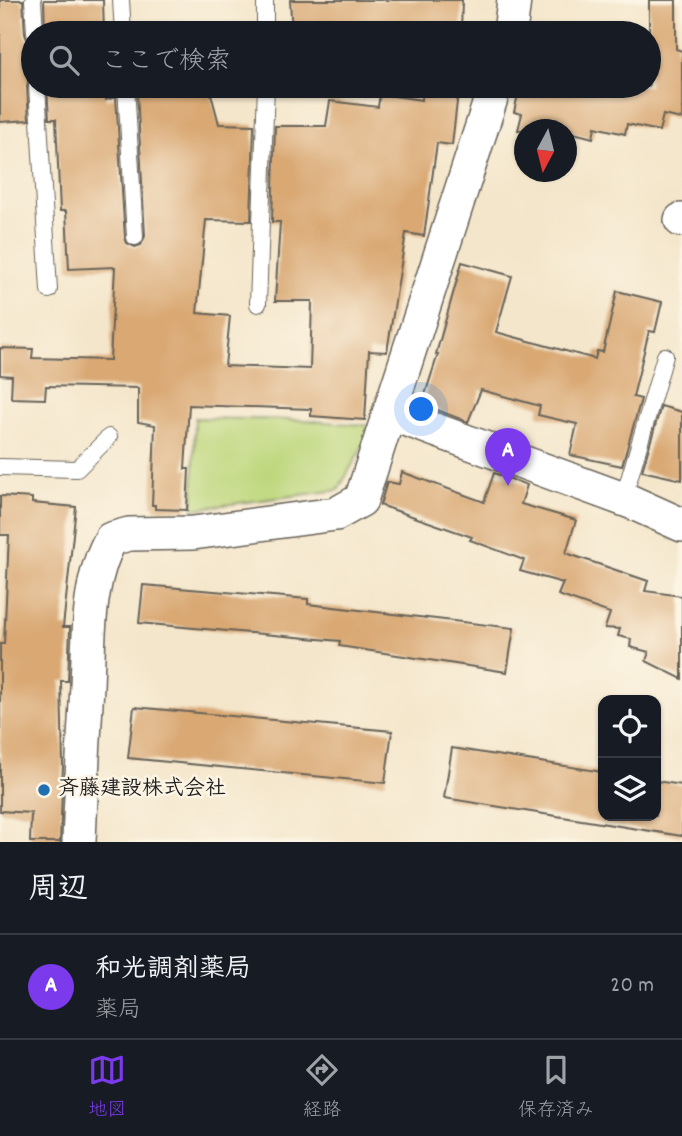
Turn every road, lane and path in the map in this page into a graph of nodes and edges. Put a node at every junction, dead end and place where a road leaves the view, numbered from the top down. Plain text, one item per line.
1 (33, 0) edge
2 (121, 0) edge
3 (265, 0) edge
4 (514, 0) edge
5 (34, 21) edge
6 (122, 21) edge
7 (265, 21) edge
8 (511, 21) edge
9 (38, 98) edge
10 (127, 98) edge
11 (266, 98) edge
12 (491, 98) edge
13 (135, 237) dead end
14 (49, 290) dead end
15 (258, 304) dead end
16 (665, 356) dead end
17 (389, 413) junction
18 (109, 437) dead end
19 (0, 467) edge
20 (623, 500) junction
21 (682, 525) edge
22 (79, 842) edge

1 - 5 lane
2 - 6 lane
3 - 7 lane
4 - 8 street
9 - 14 lane
10 - 13 lane
11 - 15 lane
12 - 17 street
16 - 20 lane
17 - 20 street
17 - 22 street
18 - 19 lane
20 - 21 street

